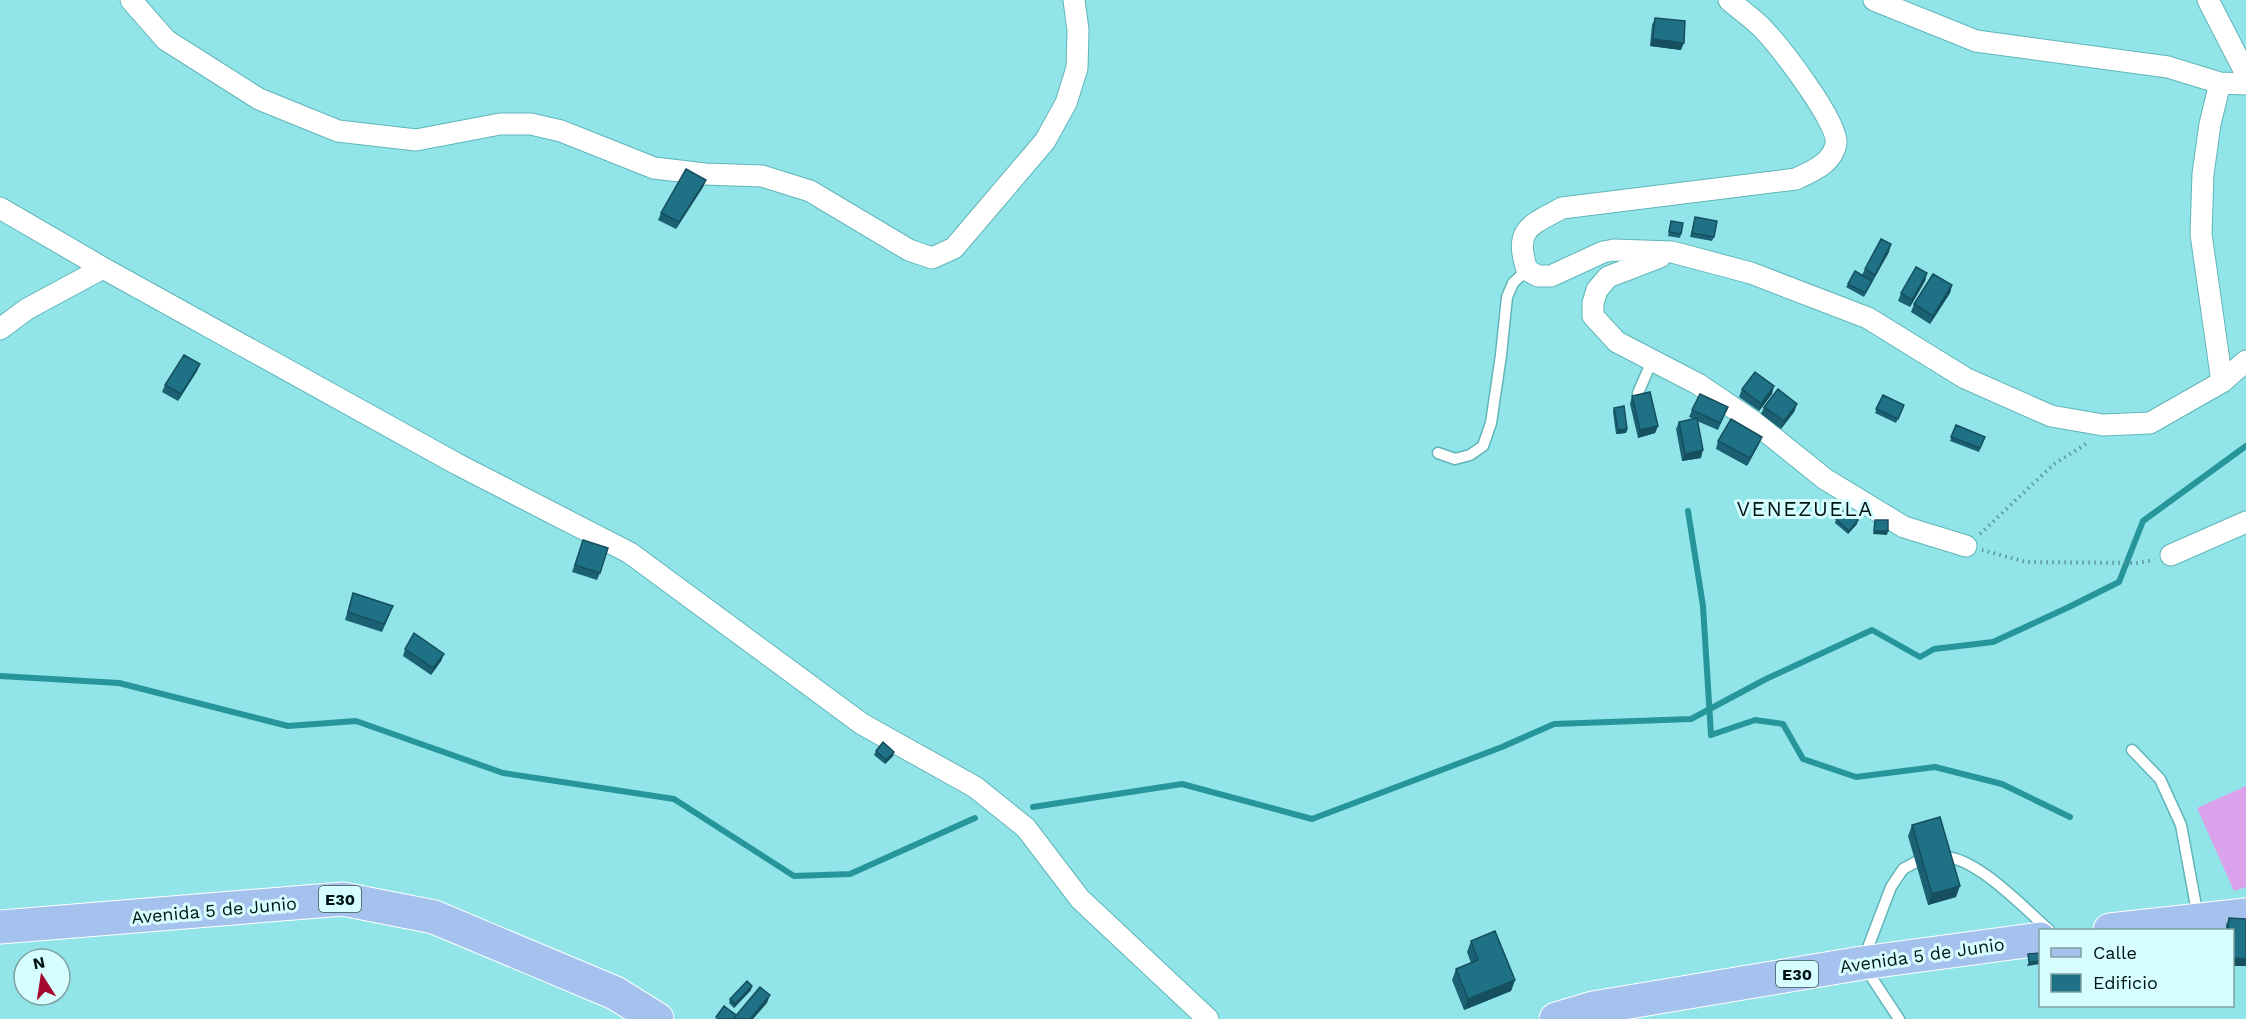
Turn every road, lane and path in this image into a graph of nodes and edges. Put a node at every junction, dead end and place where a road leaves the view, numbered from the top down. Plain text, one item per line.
1 (131, 0) edge
2 (1074, 0) edge
3 (1729, 0) edge
4 (1874, 0) edge
5 (2208, 0) edge
6 (2246, 74) edge
7 (2220, 83) junction
8 (2246, 84) edge
9 (0, 208) edge
10 (1672, 252) junction
11 (103, 268) junction
12 (1527, 270) junction
13 (0, 328) edge
14 (2246, 360) edge
15 (1652, 361) junction
16 (2222, 382) junction
17 (1638, 393) edge
18 (2118, 424) junction
19 (1438, 453) dead end
20 (2246, 522) edge
21 (1966, 546) junction
22 (2171, 555) dead end
23 (2138, 563) dead end
24 (2132, 750) dead end
25 (1945, 857) edge
26 (1916, 862) edge
27 (2246, 915) edge
28 (2198, 920) junction
29 (0, 927) edge
30 (2048, 929) edge
31 (2119, 929) edge
32 (2039, 939) edge
33 (1862, 963) junction
34 (657, 1019) edge
35 (1208, 1019) edge
36 (1556, 1019) edge
37 (1899, 1019) edge

1 - 2 street
3 - 12 street
4 - 7 street
5 - 6 street
7 - 8 street
7 - 16 street
9 - 11 street
10 - 12 street
10 - 15 street
10 - 18 street
11 - 13 street
11 - 35 street
12 - 19 lane
14 - 16 street
15 - 17 lane
15 - 21 street
16 - 18 street
18 - 21 path
20 - 22 street
21 - 23 path
24 - 28 lane
25 - 30 lane
26 - 33 lane
27 - 28 main road
28 - 31 main road
29 - 34 main road, Avenida 5 de Junio / E30
32 - 33 main road, Avenida 5 de Junio / E30
33 - 36 main road, Avenida 5 de Junio / E30
33 - 37 lane

